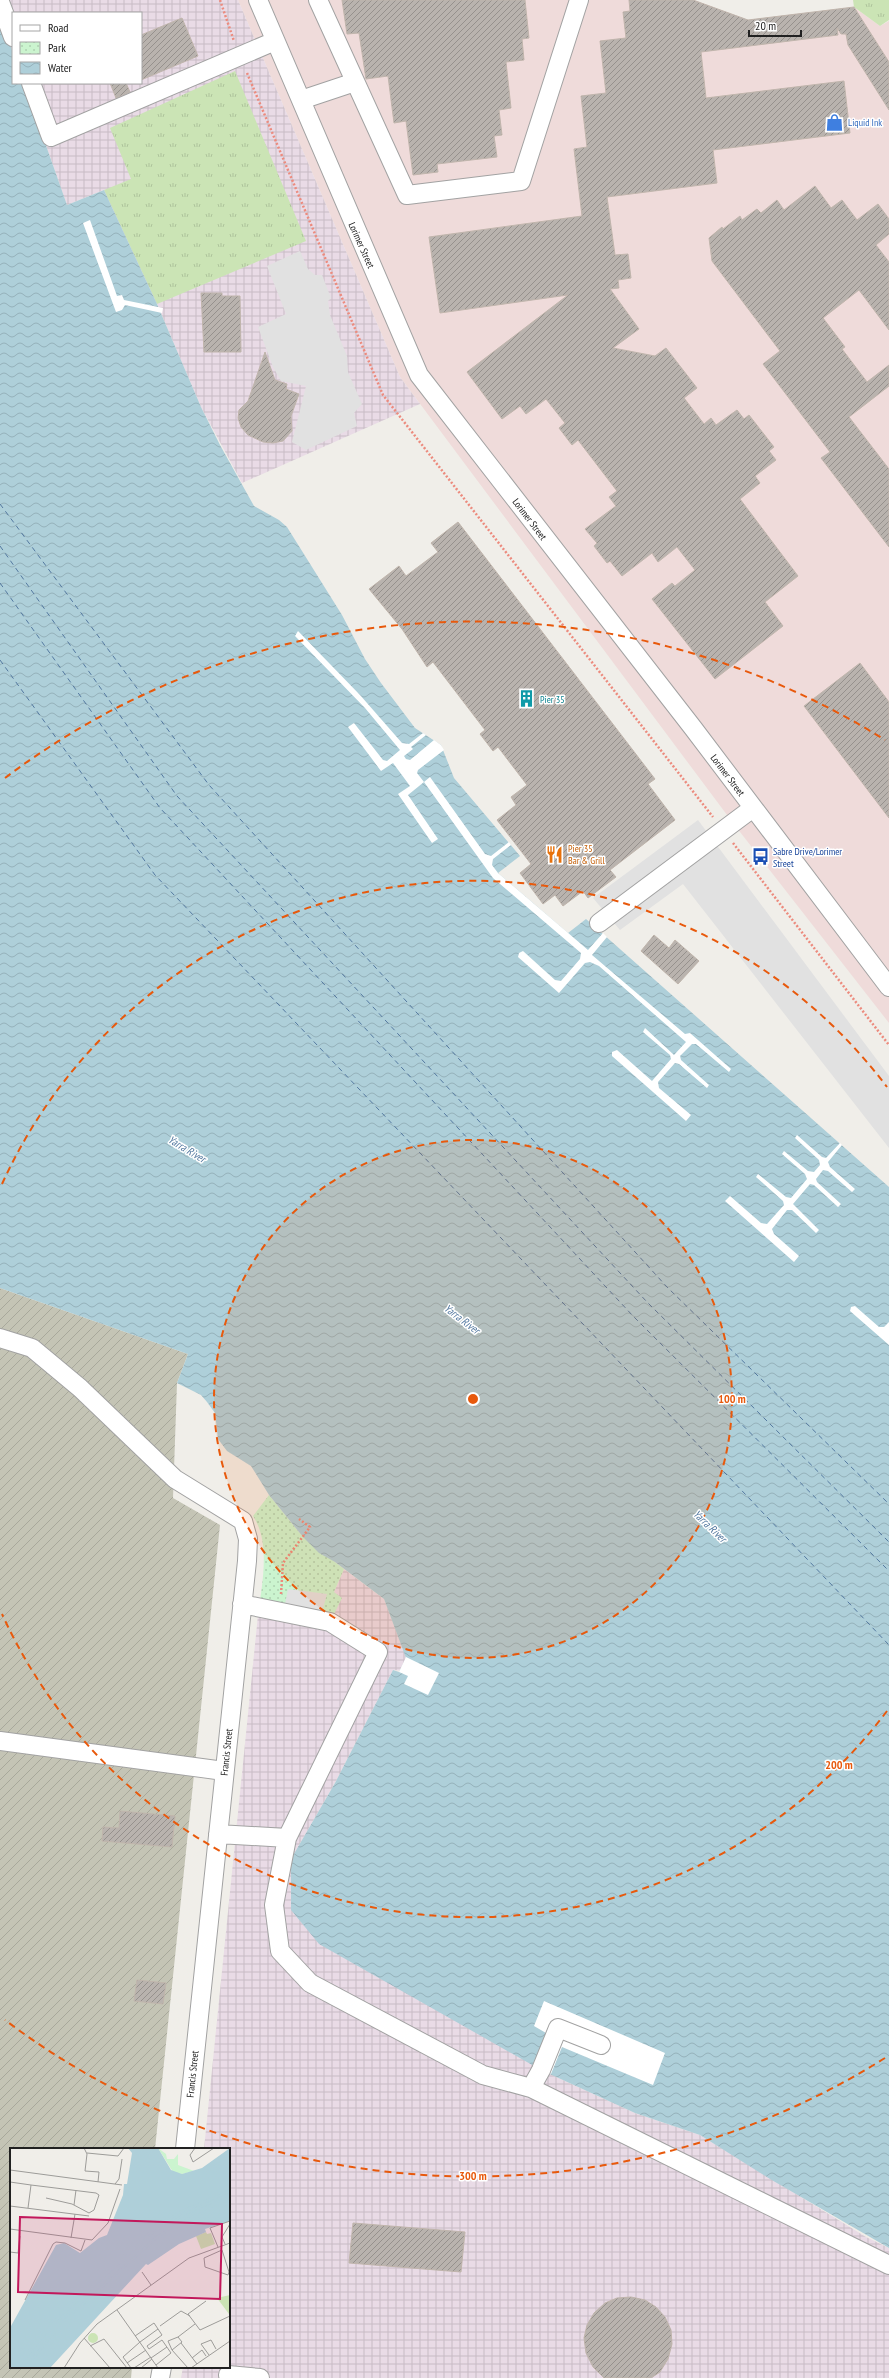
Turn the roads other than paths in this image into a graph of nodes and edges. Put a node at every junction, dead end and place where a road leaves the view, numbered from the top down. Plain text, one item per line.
1 (258, 0) edge
2 (318, 0) edge
3 (579, 0) edge
4 (0, 2) edge
5 (12, 33) edge
6 (275, 40) junction
7 (355, 82) junction
8 (31, 84) edge
9 (301, 100) junction
10 (753, 808) junction
11 (600, 923) dead end
12 (889, 987) edge
13 (0, 1338) edge
14 (242, 1604) junction
15 (0, 1741) edge
16 (224, 1771) junction
17 (218, 1834) junction
18 (287, 1838) junction
19 (601, 2045) dead end
20 (530, 2088) junction
21 (184, 2148) edge
22 (889, 2266) edge
23 (162, 2368) edge
24 (228, 2375) dead end
25 (160, 2378) edge
26 (260, 2378) edge

1 - 6 street, Lorimer Street
2 - 7 street
3 - 7 street
4 - 5 street
6 - 8 street
6 - 9 street, Lorimer Street
7 - 9 street
9 - 10 street, Lorimer Street
10 - 11 street
10 - 12 street, Lorimer Street
13 - 14 street, Francis Street
14 - 16 street, Francis Street
14 - 18 street
15 - 16 street
16 - 17 street, Francis Street
17 - 18 street
17 - 21 street, Francis Street
18 - 20 street
19 - 20 street
20 - 22 street
23 - 25 street
24 - 26 street

